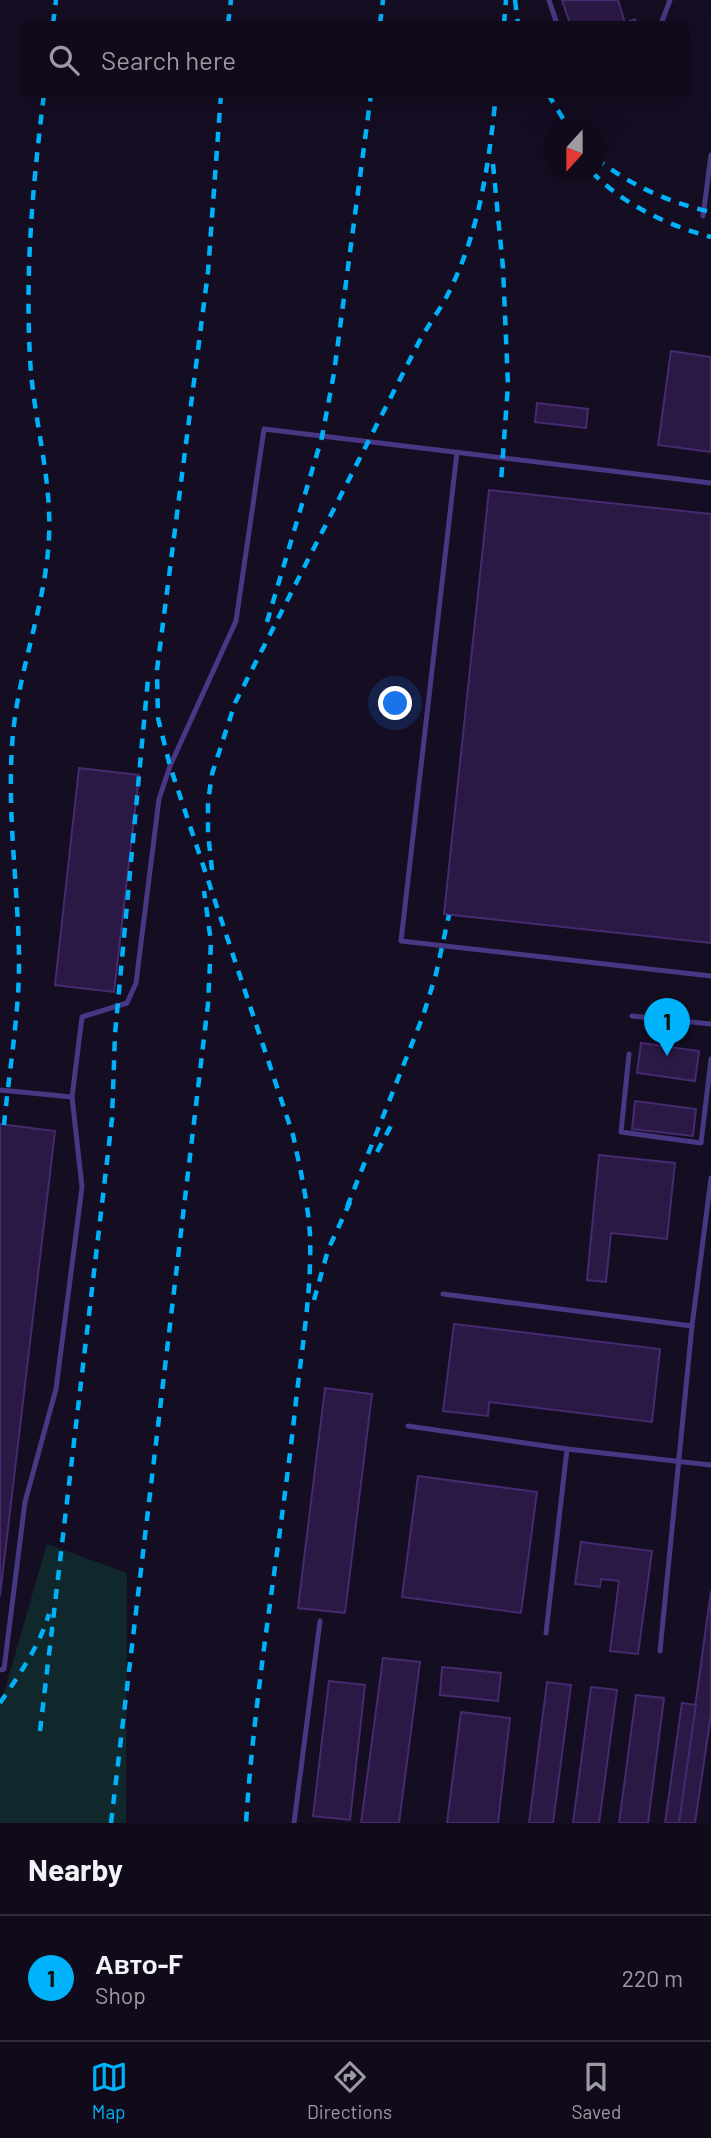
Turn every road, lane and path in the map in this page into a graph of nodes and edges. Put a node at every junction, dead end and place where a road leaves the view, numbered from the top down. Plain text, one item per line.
1 (549, 0) edge
2 (670, 0) edge
3 (556, 21) edge
4 (662, 21) edge
5 (711, 155) edge
6 (703, 216) dead end
7 (457, 452) junction
8 (711, 483) edge
9 (711, 976) edge
10 (632, 1016) dead end
11 (711, 1024) edge
12 (629, 1054) dead end
13 (711, 1059) edge
14 (0, 1090) edge
15 (72, 1097) junction
16 (711, 1178) edge
17 (443, 1294) dead end
18 (692, 1326) junction
19 (408, 1426) dead end
20 (567, 1449) junction
21 (679, 1461) junction
22 (711, 1465) edge
23 (320, 1620) dead end
24 (546, 1633) dead end
25 (660, 1651) dead end
26 (0, 1670) edge
27 (294, 1823) edge

1 - 3 lane
2 - 4 lane
5 - 6 lane
7 - 8 lane
7 - 9 lane
7 - 15 lane
10 - 11 lane
12 - 13 lane
14 - 15 lane
15 - 26 lane
16 - 18 lane
17 - 18 lane
18 - 21 lane
19 - 20 lane
20 - 21 lane
20 - 24 lane
21 - 22 lane
21 - 25 lane
23 - 27 lane

